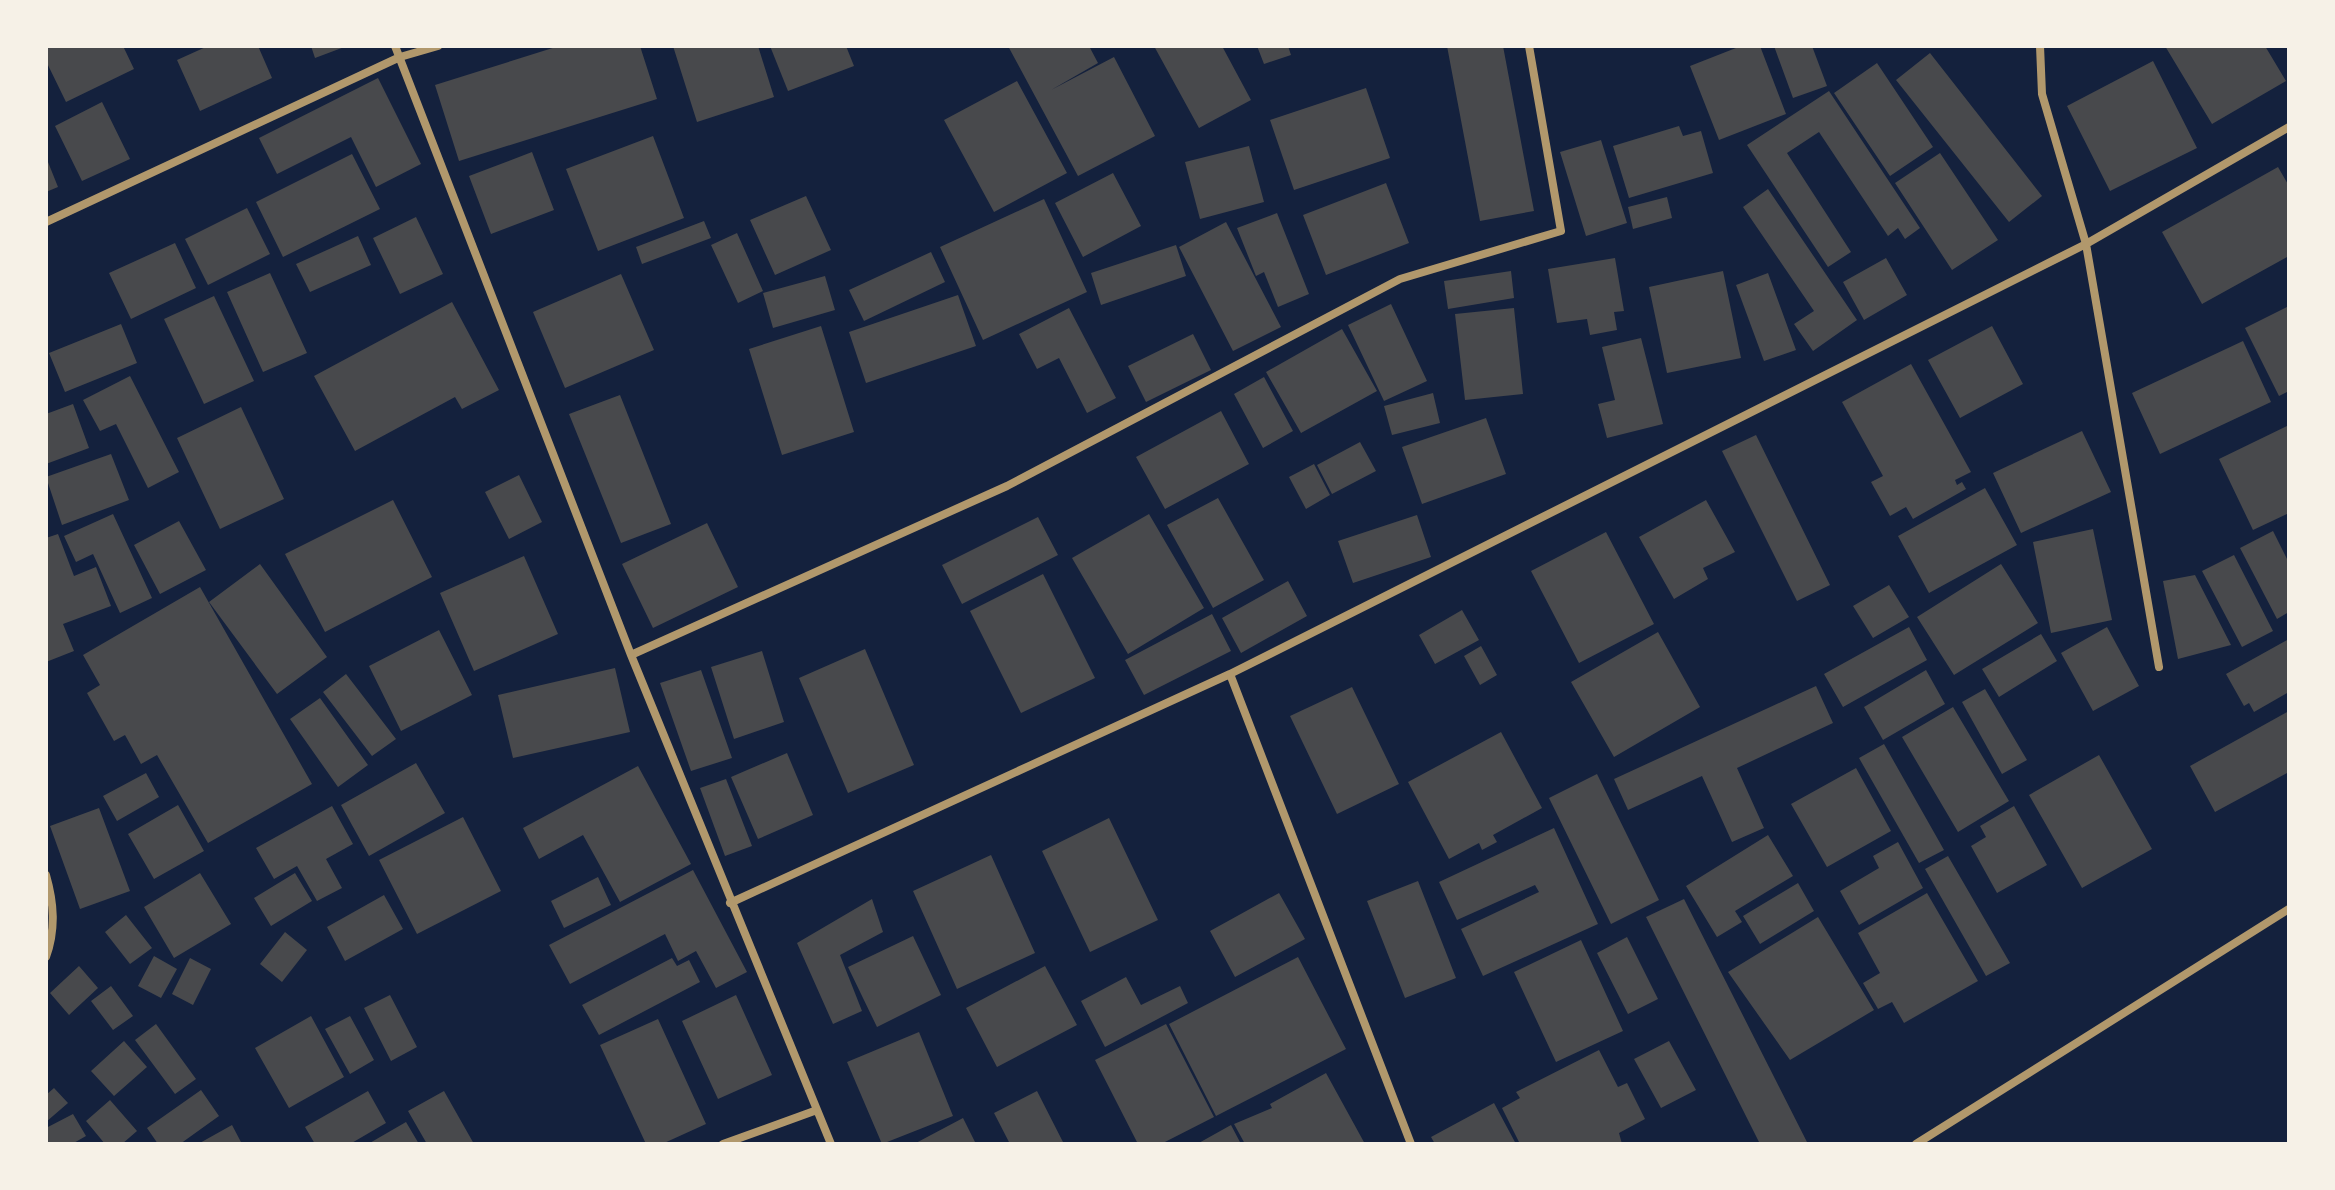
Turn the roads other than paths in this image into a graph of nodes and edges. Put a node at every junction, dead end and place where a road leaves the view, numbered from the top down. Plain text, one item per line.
1 (395, 46) edge
2 (438, 46) edge
3 (1529, 46) edge
4 (2040, 46) edge
5 (400, 57) junction
6 (2289, 127) edge
7 (46, 222) edge
8 (2086, 244) junction
9 (631, 655) junction
10 (2159, 667) dead end
11 (1230, 674) junction
12 (46, 875) edge
13 (730, 903) junction
14 (2289, 909) edge
15 (46, 957) edge
16 (817, 1110) junction
17 (723, 1144) edge
18 (831, 1144) edge
19 (1411, 1144) edge
20 (1916, 1144) edge

1 - 5 street
2 - 5 street
3 - 9 street
4 - 8 street
5 - 7 street
5 - 9 street
6 - 8 street
8 - 10 street
8 - 11 street
9 - 13 street
11 - 13 street
11 - 19 street
12 - 15 street
13 - 16 street
14 - 20 street
16 - 17 street
16 - 18 street

